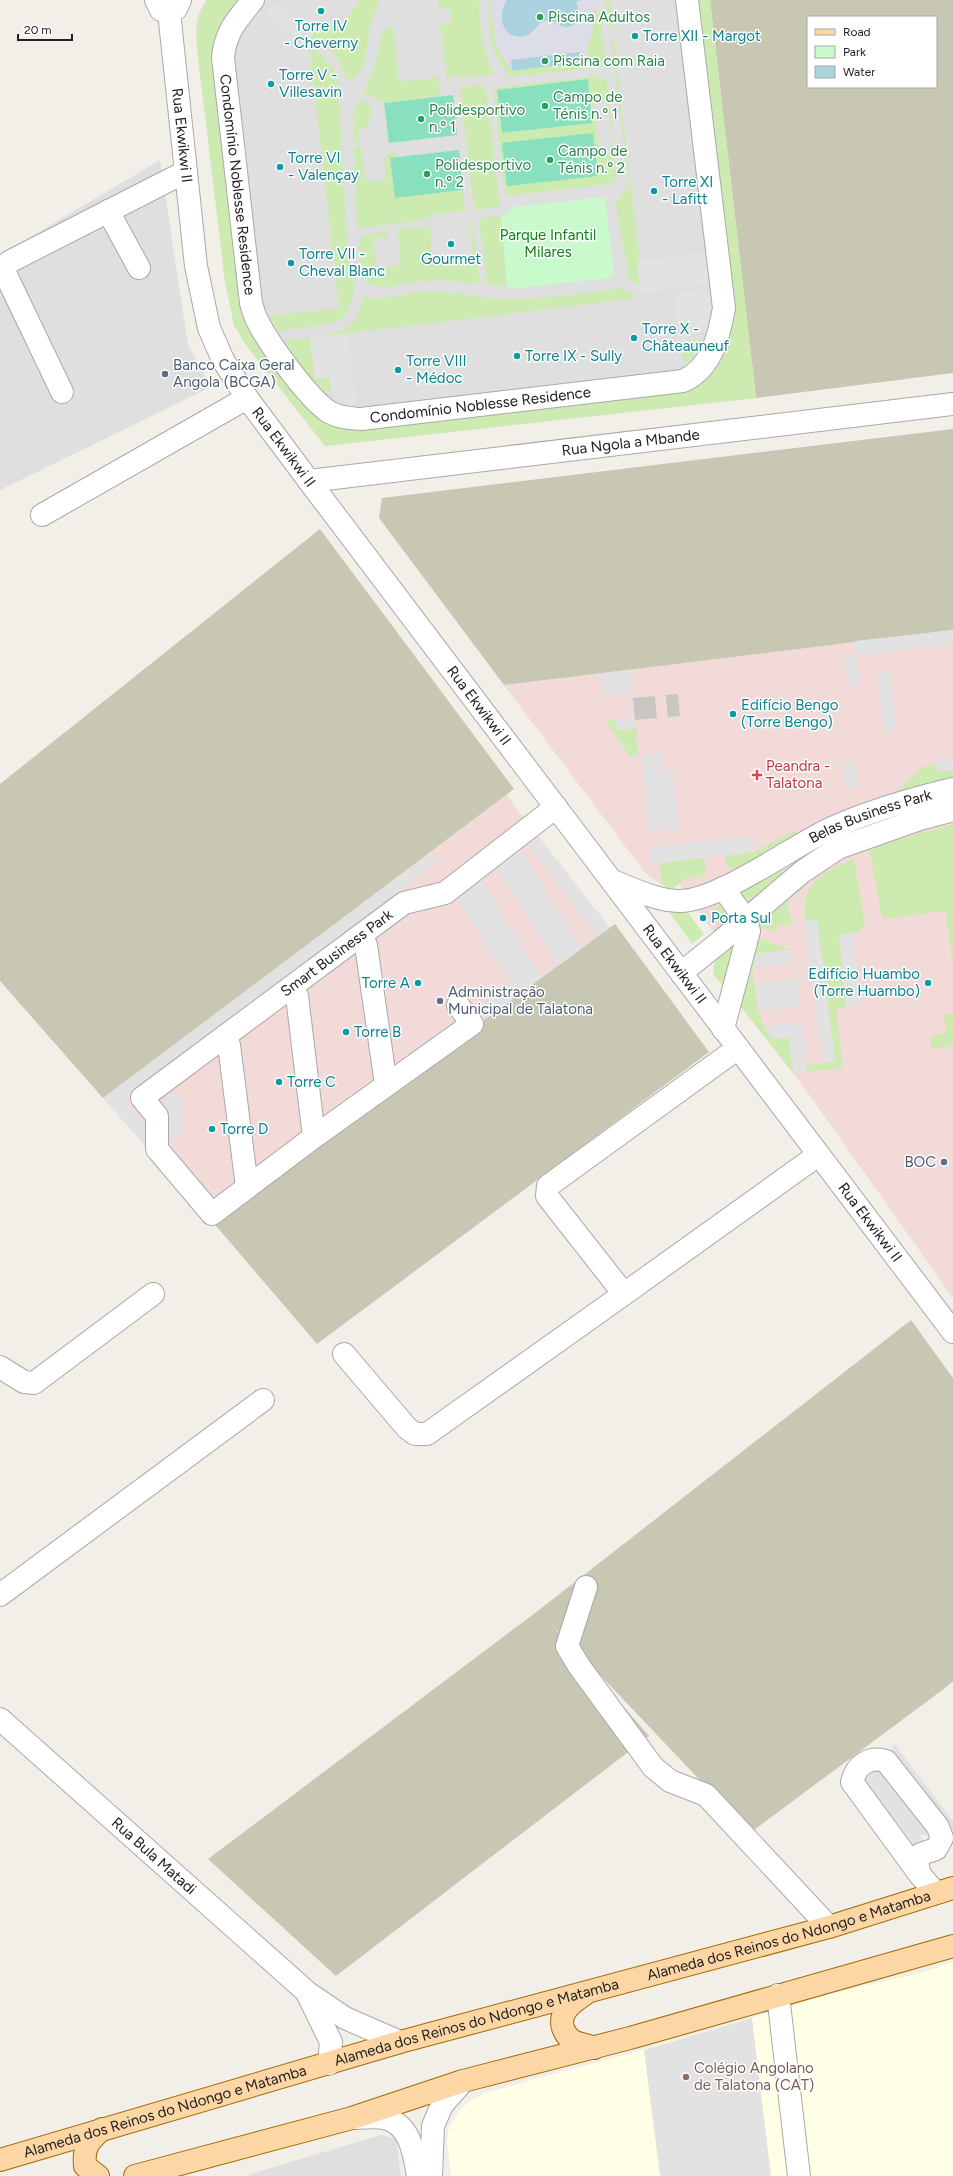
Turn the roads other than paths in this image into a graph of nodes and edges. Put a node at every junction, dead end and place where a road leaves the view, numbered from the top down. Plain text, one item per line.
1 (253, 0) edge
2 (687, 0) edge
3 (168, 4) edge
4 (185, 172) junction
5 (108, 212) junction
6 (139, 268) dead end
7 (2, 272) edge
8 (62, 392) dead end
9 (247, 398) junction
10 (953, 404) edge
11 (309, 481) junction
12 (42, 516) dead end
13 (953, 789) edge
14 (556, 808) junction
15 (953, 810) edge
16 (791, 850) junction
17 (802, 872) junction
18 (612, 881) junction
19 (723, 888) junction
20 (746, 920) junction
21 (360, 936) junction
22 (680, 973) junction
23 (290, 988) junction
24 (458, 1005) dead end
25 (723, 1029) junction
26 (224, 1037) junction
27 (738, 1048) junction
28 (386, 1085) junction
29 (314, 1137) junction
30 (818, 1155) junction
31 (247, 1187) junction
32 (153, 1294) dead end
33 (624, 1294) junction
34 (953, 1332) edge
35 (344, 1354) dead end
36 (0, 1367) edge
37 (263, 1400) dead end
38 (586, 1587) dead end
39 (0, 1595) edge
40 (0, 1719) edge
41 (920, 1875) junction
42 (944, 1890) edge
43 (829, 1927) junction
44 (952, 1948) edge
45 (586, 1993) junction
46 (308, 1994) junction
47 (778, 1995) junction
48 (400, 2042) junction
49 (594, 2048) junction
50 (329, 2064) junction
51 (463, 2081) junction
52 (352, 2118) junction
53 (102, 2129) junction
54 (0, 2160) edge
55 (98, 2176) edge
56 (135, 2176) edge
57 (418, 2176) edge
58 (431, 2176) edge
59 (799, 2176) edge

1 - 2 street, Condomínio Noblesse Residence
3 - 4 street, Rua Ekwikwi II
4 - 5 street
4 - 9 street, Rua Ekwikwi II
5 - 6 street
5 - 7 street
7 - 8 street
9 - 11 street, Rua Ekwikwi II
9 - 12 street
10 - 11 street, Rua Ngola a Mbande
11 - 14 street, Rua Ekwikwi II
13 - 16 street, Belas Business Park
14 - 18 street, Rua Ekwikwi II
14 - 21 street, Smart Business Park
15 - 17 street, Belas Business Park
16 - 17 street, Belas Business Park
16 - 19 street, Belas Business Park
17 - 20 street, Belas Business Park
18 - 19 street, Belas Business Park
18 - 22 street, Rua Ekwikwi II
19 - 20 street
20 - 22 street, Belas Business Park
20 - 25 street
21 - 23 street, Smart Business Park
21 - 28 street
22 - 25 street, Rua Ekwikwi II
23 - 26 street, Smart Business Park
23 - 29 street
24 - 28 street
25 - 27 street, Rua Ekwikwi II
26 - 31 street
26 - 31 street, Smart Business Park
27 - 30 street, Rua Ekwikwi II
27 - 33 street
28 - 29 street
29 - 31 street
30 - 33 street
30 - 34 street, Rua Ekwikwi II
32 - 36 street
33 - 35 street
37 - 39 street
38 - 43 street
40 - 46 street, Rua Bula Matadi
41 - 41 street
41 - 42 street
42 - 43 main road, Alameda dos Reinos do Ndongo e Matamba
43 - 45 main road, Alameda dos Reinos do Ndongo e Matamba
44 - 47 main road
45 - 48 main road, Alameda dos Reinos do Ndongo e Matamba
45 - 49 main road
46 - 48 street, Rua Bula Matadi
46 - 50 street, Rua Bula Matadi
47 - 49 main road
47 - 59 street
48 - 50 main road, Alameda dos Reinos do Ndongo e Matamba
49 - 51 main road
50 - 53 main road, Alameda dos Reinos do Ndongo e Matamba
51 - 52 main road
51 - 58 street
52 - 56 main road
52 - 57 street
53 - 54 main road, Alameda dos Reinos do Ndongo e Matamba
53 - 55 main road

